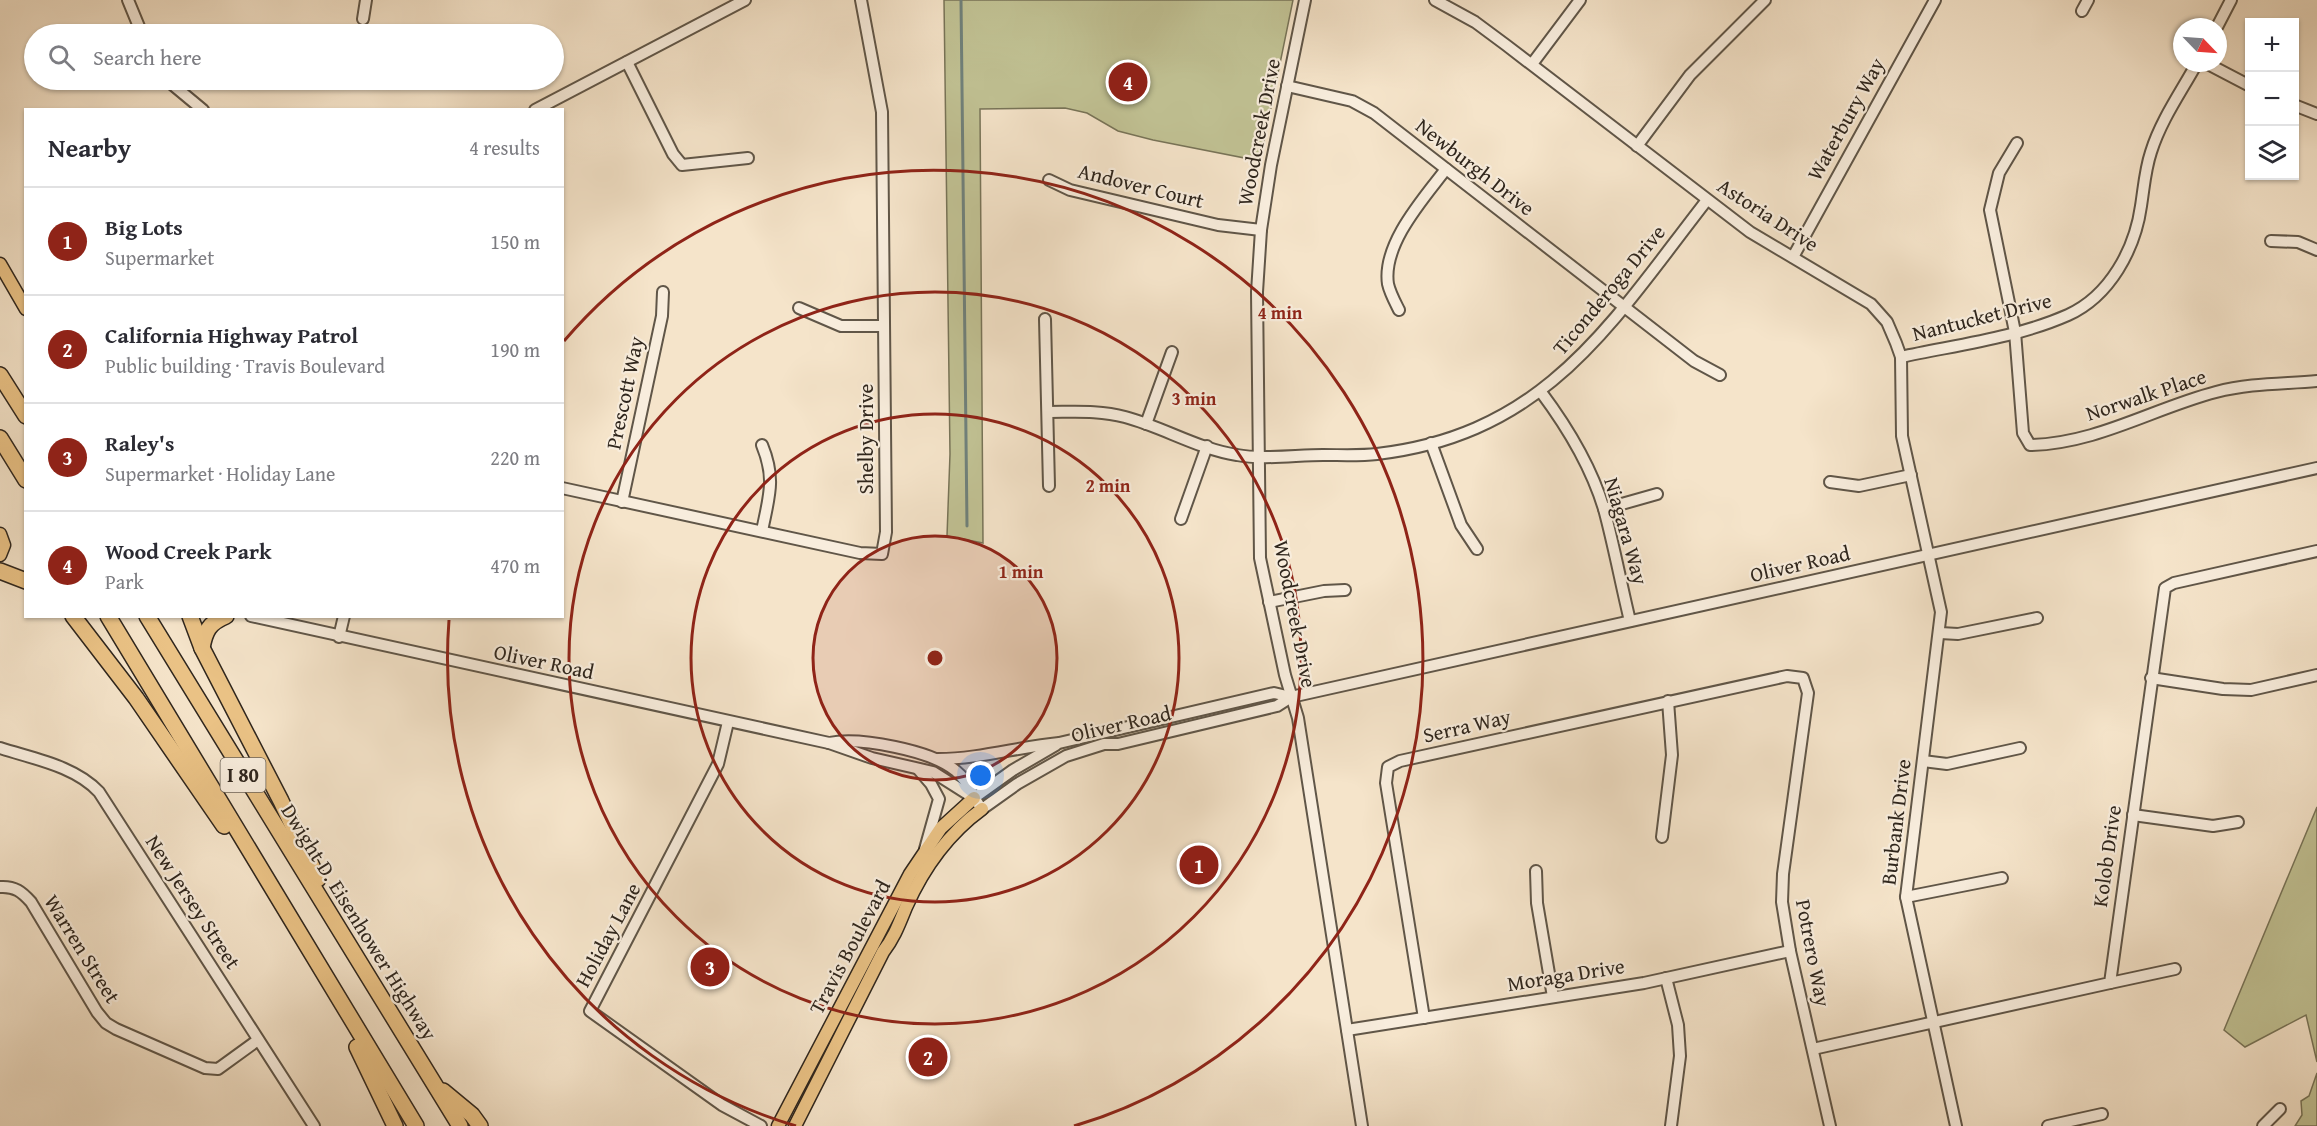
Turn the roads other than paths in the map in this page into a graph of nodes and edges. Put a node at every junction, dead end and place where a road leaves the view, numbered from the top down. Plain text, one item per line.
1 (128, 0) edge
2 (366, 0) edge
3 (861, 0) edge
4 (1305, 0) edge
5 (1435, 0) edge
6 (1580, 0) edge
7 (1765, 0) edge
8 (1935, 0) edge
9 (2088, 0) edge
10 (2231, 0) edge
11 (740, 1) edge
12 (2082, 11) dead end
13 (2222, 18) edge
14 (363, 19) dead end
15 (138, 24) edge
16 (627, 62) junction
17 (1532, 64) junction
18 (2192, 72) edge
19 (2223, 72) edge
20 (2245, 83) edge
21 (1287, 86) junction
22 (179, 90) edge
23 (2299, 106) edge
24 (201, 108) edge
25 (539, 108) edge
26 (2317, 112) edge
27 (2017, 143) dead end
28 (1637, 146) junction
29 (748, 158) dead end
30 (1446, 169) junction
31 (1049, 180) dead end
32 (1707, 200) junction
33 (1261, 230) junction
34 (2271, 241) dead end
35 (2317, 250) edge
36 (1793, 257) junction
37 (0, 264) edge
38 (663, 292) dead end
39 (24, 306) edge
40 (799, 308) dead end
41 (1624, 308) junction
42 (1399, 310) dead end
43 (1045, 320) dead end
44 (885, 326) junction
45 (2015, 332) junction
46 (1172, 352) dead end
47 (1901, 357) junction
48 (0, 375) edge
49 (1720, 375) dead end
50 (2317, 381) edge
51 (1541, 392) junction
52 (1048, 412) junction
53 (24, 413) edge
54 (1146, 424) junction
55 (0, 438) edge
56 (1431, 443) junction
57 (762, 444) dead end
58 (1207, 446) junction
59 (1258, 455) junction
60 (2317, 468) edge
61 (1911, 475) junction
62 (24, 477) edge
63 (1830, 482) dead end
64 (1049, 486) dead end
65 (564, 488) edge
66 (1657, 494) dead end
67 (622, 502) junction
68 (1604, 509) junction
69 (1181, 519) dead end
70 (762, 531) junction
71 (0, 534) edge
72 (1477, 549) dead end
73 (2317, 551) edge
74 (0, 555) edge
75 (1929, 555) junction
76 (0, 571) edge
77 (24, 580) edge
78 (1345, 590) dead end
79 (1269, 602) junction
80 (75, 618) edge
81 (109, 618) edge
82 (148, 618) edge
83 (191, 618) edge
84 (222, 618) edge
85 (259, 618) edge
86 (344, 618) edge
87 (2037, 618) dead end
88 (1630, 621) junction
89 (1940, 633) junction
90 (339, 637) junction
91 (202, 648) junction
92 (2317, 675) edge
93 (1803, 678) joint
94 (2151, 678) junction
95 (1291, 697) junction
96 (1668, 701) junction
97 (728, 722) junction
98 (830, 743) junction
99 (1059, 743) junction
100 (0, 748) edge
101 (2020, 748) dead end
102 (935, 759) junction
103 (1923, 762) junction
104 (917, 768) junction
105 (974, 798) junction
106 (982, 809) junction
107 (2133, 814) junction
108 (2238, 822) dead end
109 (1662, 837) dead end
110 (925, 850) junction
111 (1536, 871) dead end
112 (2002, 878) dead end
113 (0, 887) edge
114 (1906, 897) junction
115 (284, 910) junction
116 (342, 931) junction
117 (1790, 951) junction
118 (2175, 969) dead end
119 (1666, 978) junction
120 (2110, 983) junction
121 (328, 984) junction
122 (1553, 997) junction
123 (1424, 1018) junction
124 (1933, 1022) junction
125 (1347, 1030) junction
126 (258, 1040) junction
127 (1813, 1049) junction
128 (435, 1084) junction
129 (2280, 1109) dead end
130 (2102, 1114) dead end
131 (314, 1126) edge
132 (395, 1126) edge
133 (416, 1126) edge
134 (460, 1126) edge
135 (480, 1126) edge
136 (761, 1126) edge
137 (778, 1126) edge
138 (795, 1126) edge
139 (1362, 1126) edge
140 (1671, 1126) edge
141 (1830, 1126) edge
142 (1956, 1126) edge
143 (2048, 1126) edge
144 (2263, 1126) edge

1 - 15 street
2 - 14 street
3 - 44 street, Shelby Drive
4 - 21 street, Woodcreek Drive
5 - 17 street, Astoria Drive
6 - 17 street
7 - 28 street
8 - 36 street, Waterbury Way
9 - 12 street
10 - 13 street
11 - 16 street
16 - 25 street
16 - 29 street
17 - 28 street, Astoria Drive
18 - 45 street, Nantucket Drive
19 - 20 street
21 - 30 street, Newburgh Drive
21 - 33 street, Woodcreek Drive
22 - 24 street
23 - 26 street
27 - 45 street
28 - 32 street, Astoria Drive
30 - 41 street, Newburgh Drive
30 - 42 street
31 - 33 street, Andover Court
32 - 36 street, Astoria Drive
32 - 41 street, Ticonderoga Drive
33 - 59 street, Woodcreek Drive
34 - 35 street
36 - 47 street, Astoria Drive
37 - 39 main road
38 - 67 street, Prescott Way
40 - 44 street
41 - 49 street, Newburgh Drive
41 - 51 street, Ticonderoga Drive
43 - 52 street
44 - 70 street, Shelby Drive
45 - 47 street, Nantucket Drive
45 - 50 street, Norwalk Place
46 - 54 street
47 - 61 street, Astoria Drive
48 - 53 highway
51 - 56 street, Ticonderoga Drive
51 - 68 street, Niagara Way
52 - 54 street, Ticonderoga Drive
52 - 64 street
54 - 58 street, Ticonderoga Drive
55 - 62 highway
56 - 59 street, Ticonderoga Drive
56 - 72 street
57 - 70 street
58 - 59 street, Ticonderoga Drive
58 - 69 street
59 - 79 street, Woodcreek Drive
60 - 75 street, Oliver Road
61 - 63 street
61 - 75 street, Astoria Drive
65 - 67 street, Shelby Drive
66 - 68 street
67 - 70 street, Shelby Drive
68 - 88 street, Niagara Way
71 - 74 main road
73 - 94 street, Kolob Drive
75 - 88 street, Oliver Road
75 - 89 street, Burbank Drive
76 - 77 highway
78 - 79 street
79 - 95 street, Woodcreek Drive
80 - 115 highway
81 - 115 highway, I 80
82 - 116 highway, Dwight D. Eisenhower Highway / I 80
83 - 91 highway
84 - 91 highway
85 - 90 street, Oliver Road
86 - 90 street
87 - 89 street
88 - 95 street, Oliver Road
89 - 103 street, Burbank Drive
90 - 97 street, Oliver Road
91 - 116 highway
92 - 94 street
93 - 96 street, Serra Way
93 - 117 street, Potrero Way
94 - 107 street, Kolob Drive
95 - 99 street, Oliver Road
95 - 106 street, Oliver Road
95 - 125 street, Woodcreek Drive
96 - 109 street
96 - 123 street, Serra Way
97 - 98 street, Oliver Road
97 - 136 street, Holiday Lane
98 - 102 street, Oliver Road
98 - 104 street, Oliver Road
99 - 102 street, Oliver Road
99 - 105 street, Oliver Road
100 - 126 street, New Jersey Street
101 - 103 street
102 - 105 street, Oliver Road
103 - 114 street, Burbank Drive
104 - 105 street, Oliver Road
104 - 110 street
105 - 106 street, Oliver Road
105 - 110 main road, Travis Boulevard
106 - 138 main road, Travis Boulevard
107 - 108 street
107 - 120 street, Kolob Drive
110 - 137 main road, Travis Boulevard
111 - 122 street
112 - 114 street
113 - 126 street, Warren Street
114 - 124 street, Burbank Drive
115 - 121 highway, I 80
116 - 128 highway, Dwight D. Eisenhower Highway / I 80
117 - 119 street, Moraga Drive
117 - 127 street, Potrero Way
118 - 120 street
119 - 122 street, Moraga Drive
119 - 140 street
120 - 124 street
121 - 132 highway
121 - 133 highway, I 80
122 - 123 street, Moraga Drive
123 - 125 street, Moraga Drive
124 - 127 street
124 - 142 street, Burbank Drive
125 - 139 street, Woodcreek Drive
126 - 131 street, New Jersey Street
127 - 141 street, Potrero Way
128 - 134 highway, Dwight D. Eisenhower Highway / I 80
128 - 135 highway
129 - 144 street
130 - 143 street

